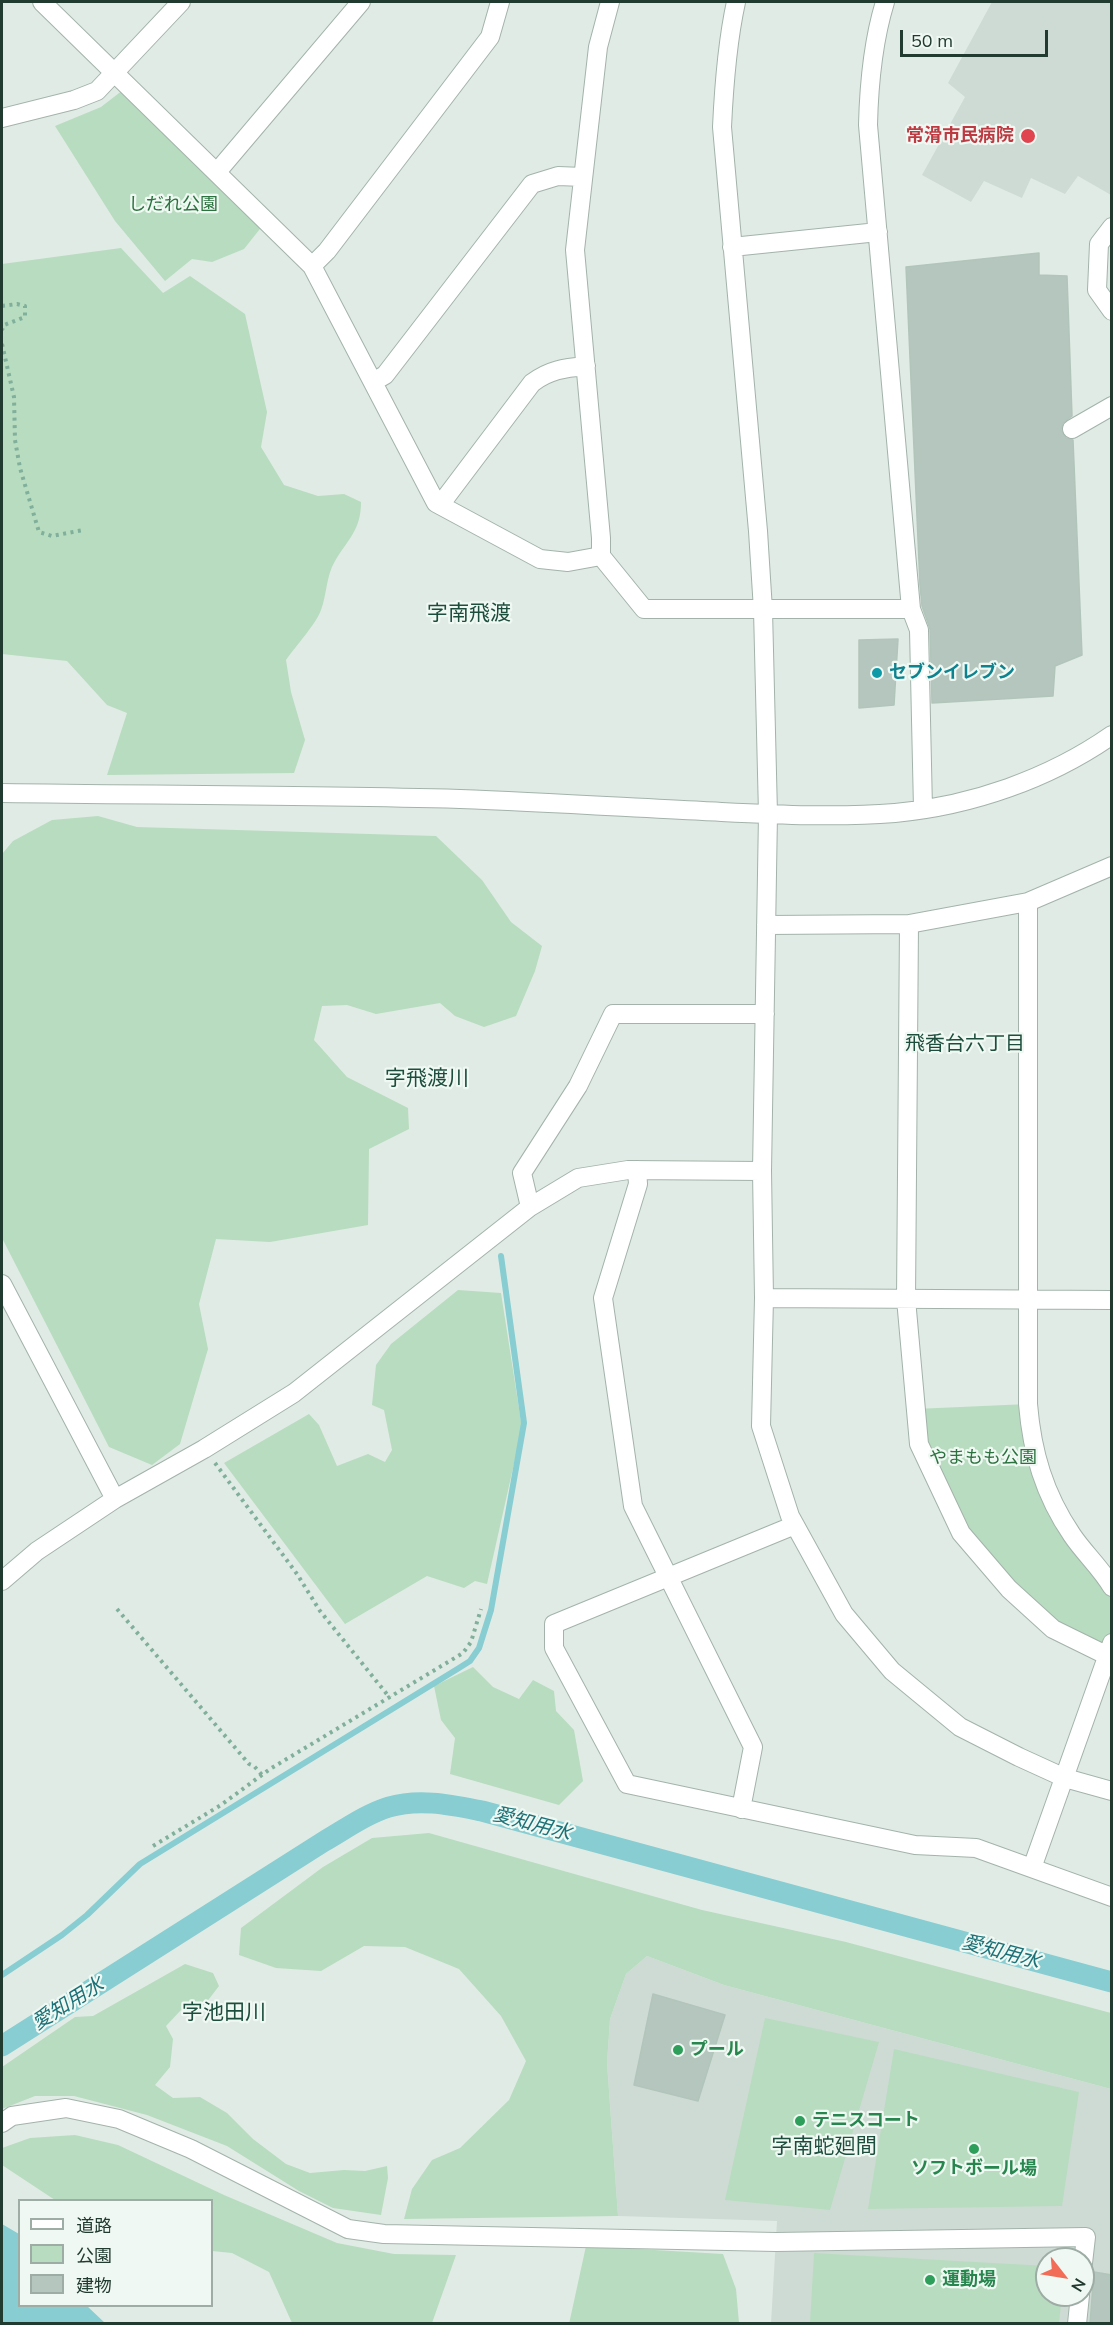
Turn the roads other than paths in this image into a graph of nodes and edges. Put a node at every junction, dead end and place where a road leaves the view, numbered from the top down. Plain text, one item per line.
1 (42, 2) edge
2 (181, 2) edge
3 (361, 2) edge
4 (500, 2) edge
5 (610, 2) edge
6 (736, 2) edge
7 (885, 2) edge
8 (115, 72) junction
9 (2, 118) edge
10 (217, 172) junction
11 (583, 177) junction
12 (1112, 227) edge
13 (878, 232) junction
14 (732, 247) junction
15 (312, 266) junction
16 (1112, 311) edge
17 (586, 366) junction
18 (373, 382) junction
19 (1112, 406) edge
20 (1072, 429) dead end
21 (440, 505) junction
22 (601, 556) junction
23 (911, 609) junction
24 (762, 610) junction
25 (1112, 735) edge
26 (2, 793) edge
27 (923, 809) junction
28 (768, 814) junction
29 (1112, 866) edge
30 (1028, 902) junction
31 (909, 924) junction
32 (766, 925) junction
33 (765, 1014) junction
34 (637, 1170) junction
35 (762, 1171) junction
36 (530, 1207) junction
37 (2, 1284) edge
38 (764, 1298) junction
39 (906, 1299) junction
40 (1028, 1299) junction
41 (1112, 1299) edge
42 (115, 1499) junction
43 (795, 1525) junction
44 (668, 1577) junction
45 (2, 1581) edge
46 (1112, 1587) edge
47 (1110, 1653) edge
48 (1065, 1778) junction
49 (1112, 1791) edge
50 (741, 1809) junction
51 (1032, 1868) junction
52 (1112, 1897) edge
53 (2, 2122) edge
54 (1085, 2247) edge
55 (1079, 2307) edge
56 (1077, 2324) edge

1 - 8 street
2 - 8 street
3 - 10 street
4 - 15 street
5 - 11 street
6 - 14 street
7 - 13 street
8 - 9 street
8 - 10 street
10 - 15 street
11 - 17 street
11 - 18 street
12 - 16 street
13 - 14 street
13 - 23 street
14 - 24 street
15 - 18 street
17 - 21 street
17 - 22 street
18 - 21 street
19 - 20 street
21 - 22 street
22 - 24 street
23 - 24 street
23 - 27 street
24 - 28 street
25 - 27 street
26 - 28 street
27 - 28 street
28 - 32 street
29 - 30 street
30 - 31 street
30 - 40 street
31 - 32 street
31 - 39 street
32 - 33 street
33 - 35 street
33 - 36 street
34 - 35 street
34 - 36 street
34 - 44 street
35 - 38 street
36 - 42 street
37 - 42 street
38 - 39 street
38 - 43 street
39 - 40 street
39 - 47 street
40 - 41 street
40 - 46 street
42 - 45 street
43 - 44 street
43 - 48 street
44 - 50 street
44 - 50 street
47 - 48 street
48 - 49 street
48 - 51 street
50 - 51 street
51 - 52 street
53 - 54 street
55 - 56 street

